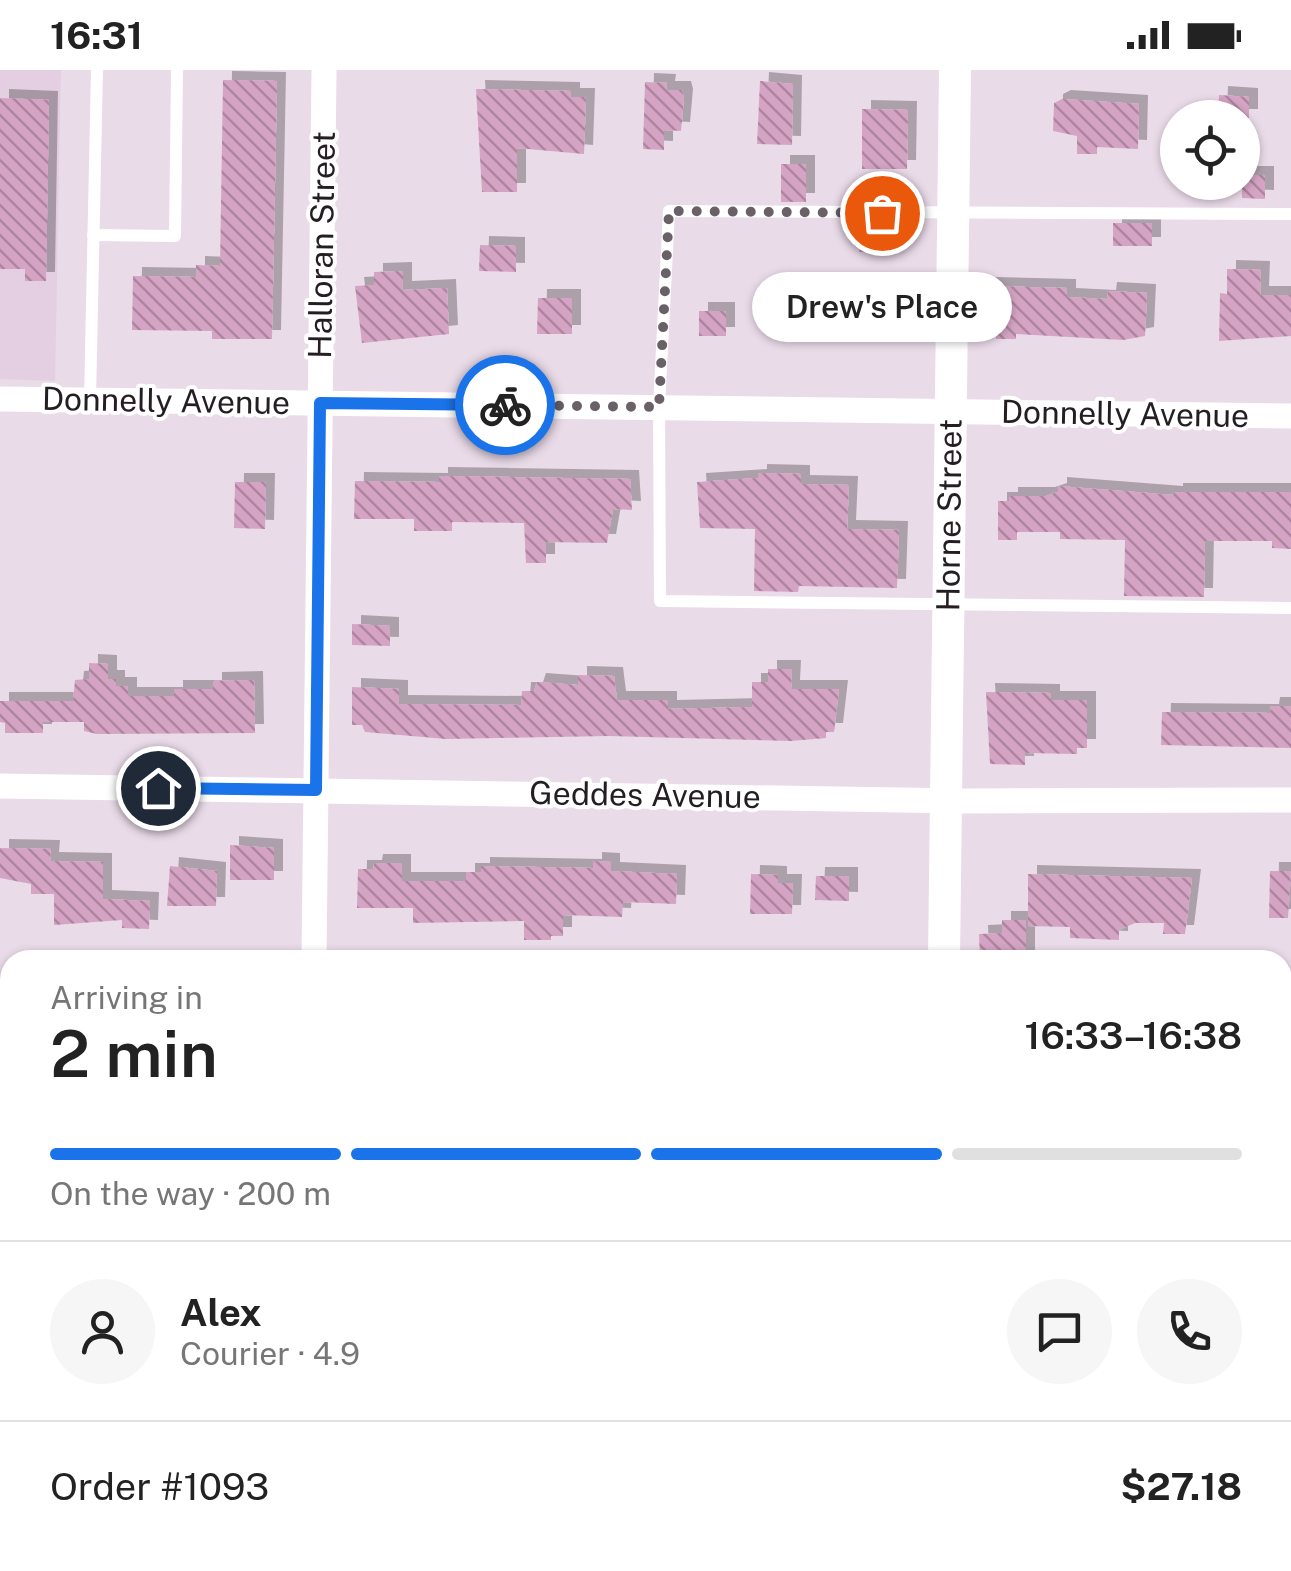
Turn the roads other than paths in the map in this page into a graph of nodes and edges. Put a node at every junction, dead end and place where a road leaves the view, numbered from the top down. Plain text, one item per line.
1 (98, 70) edge
2 (178, 70) edge
3 (324, 70) edge
4 (954, 70) edge
5 (953, 214) junction
6 (1291, 214) edge
7 (94, 235) junction
8 (0, 398) edge
9 (90, 400) junction
10 (320, 403) junction
11 (659, 407) junction
12 (951, 411) junction
13 (1291, 416) edge
14 (949, 602) junction
15 (1291, 608) edge
16 (0, 786) edge
17 (316, 790) junction
18 (946, 800) junction
19 (1291, 800) edge
20 (314, 950) edge
21 (944, 950) edge

1 - 7 lane
2 - 7 lane
3 - 10 street, Halloran Street
4 - 5 street, Horne Street
5 - 6 lane
5 - 11 lane
5 - 12 street, Horne Street
7 - 9 lane
8 - 9 street, Donnelly Avenue
9 - 10 street, Donnelly Avenue
10 - 11 street, Donnelly Avenue
10 - 17 street, Halloran Street
11 - 12 street, Donnelly Avenue
11 - 14 lane
12 - 13 street, Donnelly Avenue
12 - 14 street, Horne Street
14 - 15 lane
14 - 18 street, Horne Street
16 - 17 street, Geddes Avenue
17 - 18 street, Geddes Avenue
17 - 20 street, Halloran Street
18 - 19 street, Geddes Avenue
18 - 21 street, Horne Street

